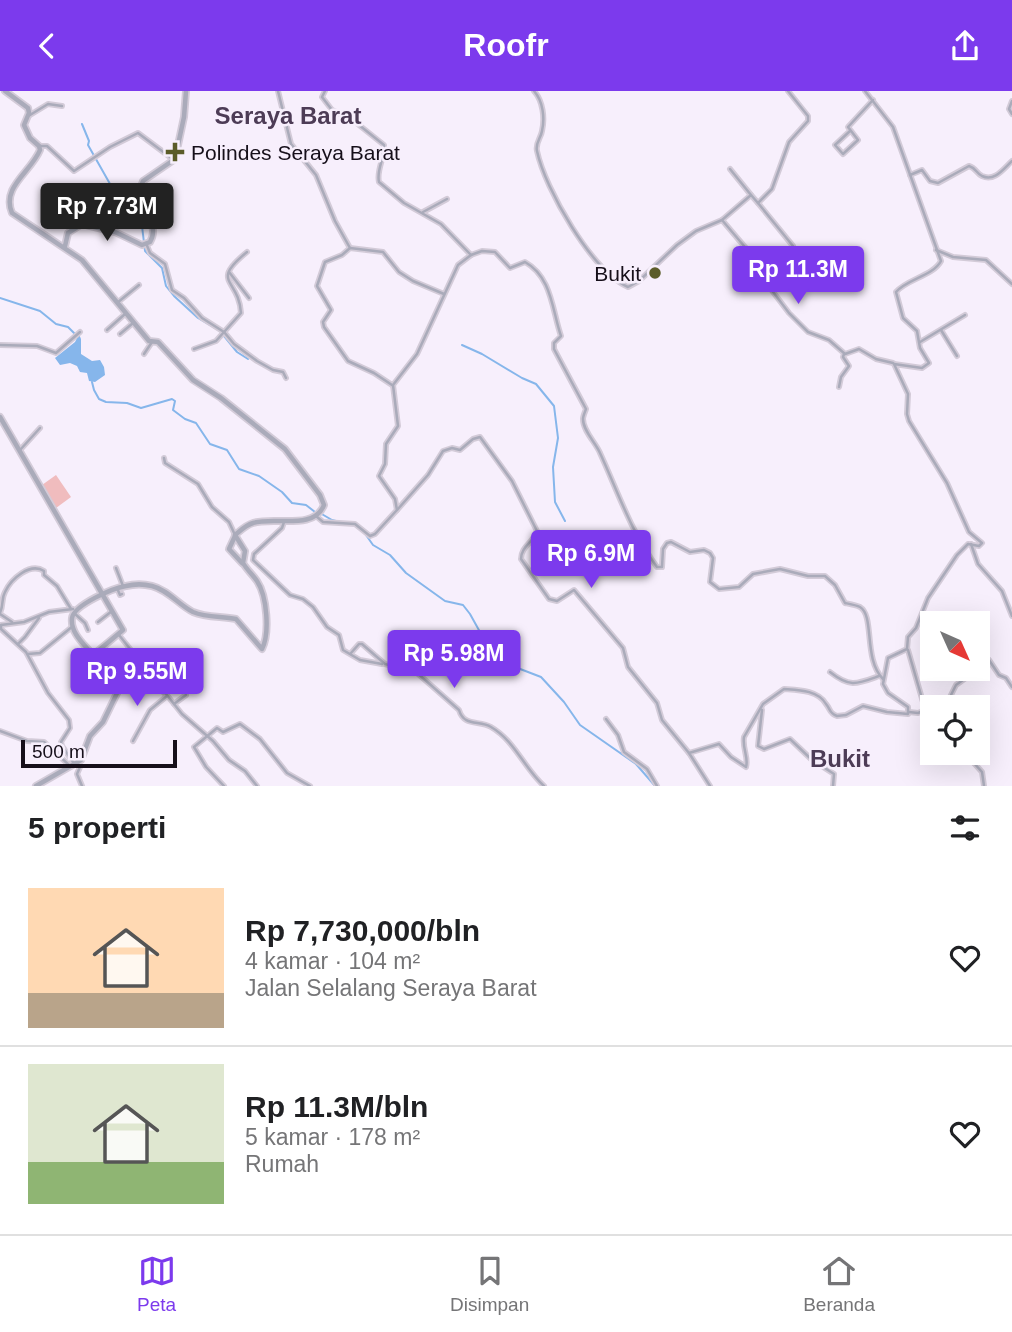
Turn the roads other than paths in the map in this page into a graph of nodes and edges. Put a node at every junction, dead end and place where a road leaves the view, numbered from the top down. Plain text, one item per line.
1 (5, 91) edge
2 (186, 91) edge
3 (278, 91) edge
4 (325, 91) edge
5 (534, 91) edge
6 (788, 91) edge
7 (865, 91) edge
8 (873, 100) junction
9 (1012, 101) edge
10 (62, 106) dead end
11 (1012, 114) edge
12 (27, 117) junction
13 (850, 131) junction
14 (39, 146) junction
15 (174, 160) junction
16 (1012, 161) edge
17 (730, 169) dead end
18 (910, 176) junction
19 (751, 195) junction
20 (447, 199) dead end
21 (758, 204) junction
22 (422, 212) junction
23 (722, 221) junction
24 (65, 244) junction
25 (144, 244) junction
26 (350, 249) junction
27 (936, 250) junction
28 (247, 252) dead end
29 (471, 255) junction
30 (779, 259) dead end
31 (228, 269) junction
32 (1012, 284) edge
33 (139, 285) dead end
34 (444, 295) junction
35 (249, 298) dead end
36 (116, 304) junction
37 (125, 314) junction
38 (965, 315) dead end
39 (133, 323) junction
40 (107, 330) dead end
41 (941, 330) junction
42 (225, 332) junction
43 (78, 334) dead end
44 (120, 334) dead end
45 (152, 342) junction
46 (919, 342) junction
47 (0, 345) edge
48 (194, 349) dead end
49 (144, 354) dead end
50 (844, 354) junction
51 (957, 356) dead end
52 (894, 364) junction
53 (286, 378) dead end
54 (393, 385) junction
55 (839, 387) dead end
56 (0, 417) edge
57 (40, 428) dead end
58 (20, 450) junction
59 (164, 458) dead end
60 (397, 510) junction
61 (316, 516) junction
62 (284, 522) junction
63 (235, 535) junction
64 (971, 544) junction
65 (243, 563) junction
66 (116, 568) dead end
67 (125, 588) junction
68 (103, 594) junction
69 (74, 611) junction
70 (112, 611) junction
71 (0, 613) edge
72 (41, 615) junction
73 (1012, 616) edge
74 (12, 622) junction
75 (98, 622) dead end
76 (1, 625) edge
77 (74, 626) junction
78 (88, 630) dead end
79 (119, 635) junction
80 (18, 643) junction
81 (907, 649) junction
82 (351, 653) junction
83 (28, 654) junction
84 (93, 655) junction
85 (990, 662) edge
86 (385, 664) junction
87 (830, 672) dead end
88 (149, 673) junction
89 (189, 674) dead end
90 (881, 677) junction
91 (123, 687) junction
92 (1012, 687) edge
93 (132, 692) dead end
94 (165, 694) junction
95 (186, 695) dead end
96 (921, 695) edge
97 (174, 704) junction
98 (762, 707) junction
99 (920, 711) edge
100 (909, 712) junction
101 (606, 719) dead end
102 (0, 731) edge
103 (206, 737) junction
104 (133, 741) dead end
105 (689, 753) junction
106 (75, 765) junction
107 (976, 765) edge
108 (36, 786) edge
109 (82, 786) edge
110 (224, 786) edge
111 (257, 786) edge
112 (310, 786) edge
113 (544, 786) edge
114 (657, 786) edge
115 (710, 786) edge
116 (833, 786) edge
117 (984, 786) edge

1 - 12 street
2 - 15 street
3 - 26 street
4 - 22 street
5 - 23 street
6 - 21 street
7 - 8 street
8 - 13 street
8 - 18 street
9 - 11 street
10 - 12 street
12 - 14 street
13 - 13 street
14 - 15 street
14 - 24 street
15 - 25 street
16 - 18 street
17 - 19 street
18 - 27 street
19 - 21 street
19 - 23 street
20 - 22 street
21 - 30 street
22 - 29 street
23 - 50 street
24 - 25 street
24 - 36 street
25 - 42 street
26 - 34 street
26 - 54 street
27 - 32 street
27 - 46 street
28 - 31 street
29 - 34 street
29 - 90 street
31 - 35 street
31 - 42 street
33 - 36 street
34 - 54 street
36 - 37 street
37 - 39 street
37 - 40 street
38 - 41 street
39 - 44 street
39 - 45 street
41 - 46 street
41 - 51 street
42 - 48 street
42 - 53 street
43 - 47 street
45 - 49 street
45 - 61 street
46 - 52 street
50 - 52 street
50 - 55 street
52 - 64 street
54 - 60 street
56 - 58 street
57 - 58 street
58 - 68 street
59 - 63 street
60 - 61 street
60 - 105 street
61 - 62 street
62 - 63 street
62 - 82 street
63 - 65 street
63 - 65 street
64 - 73 street
64 - 81 street
65 - 67 street
66 - 67 street
67 - 68 street
68 - 69 street
68 - 70 street
69 - 71 street
69 - 72 street
69 - 77 street
69 - 78 street
70 - 75 street
70 - 79 street
71 - 74 street
72 - 74 street
72 - 80 street
74 - 76 street
76 - 80 street
77 - 83 street
77 - 84 street
79 - 84 street
79 - 88 street
80 - 83 street
81 - 90 street
81 - 96 street
82 - 86 street
82 - 86 street
83 - 106 street
84 - 91 street
85 - 92 street
86 - 113 street
87 - 90 street
88 - 91 street
88 - 94 street
89 - 94 street
90 - 100 street
91 - 93 street
91 - 106 street
94 - 97 street
94 - 104 street
95 - 97 street
97 - 103 street
98 - 100 street
98 - 105 street
98 - 116 street
99 - 100 street
101 - 114 street
102 - 106 street
103 - 110 street
103 - 111 street
103 - 112 street
105 - 115 street
106 - 108 street
106 - 109 street
107 - 117 street

